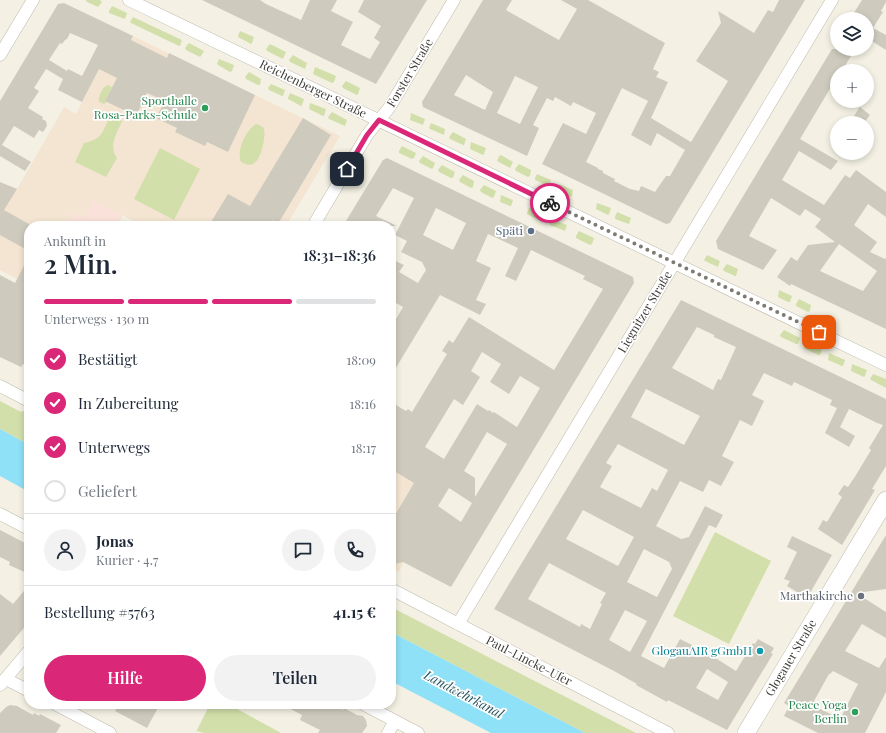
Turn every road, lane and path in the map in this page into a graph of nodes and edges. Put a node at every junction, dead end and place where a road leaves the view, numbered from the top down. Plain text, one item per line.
1 (33, 0) edge
2 (129, 0) edge
3 (454, 0) edge
4 (832, 0) edge
5 (0, 55) edge
6 (379, 120) junction
7 (317, 221) edge
8 (675, 263) junction
9 (886, 365) edge
10 (0, 386) edge
11 (24, 398) edge
12 (886, 500) edge
13 (0, 514) edge
14 (24, 527) edge
15 (396, 592) edge
16 (458, 624) junction
17 (24, 658) edge
18 (3, 682) edge
19 (24, 689) edge
20 (64, 709) edge
21 (372, 709) edge
22 (395, 721) junction
23 (110, 733) edge
24 (388, 733) edge
25 (418, 733) edge
26 (668, 733) edge
27 (746, 733) edge

1 - 5 street
2 - 6 street, Reichenberger Straße
3 - 6 street, Forster Straße
4 - 8 street, Liegnitzer Straße
6 - 7 street, Forster Straße
6 - 8 street, Reichenberger Straße
8 - 9 street, Reichenberger Straße
8 - 16 street, Liegnitzer Straße
10 - 11 street
12 - 27 street, Glogauer Straße
13 - 14 street
15 - 16 street, Paul-Lincke-Ufer
16 - 26 street, Paul-Lincke-Ufer
17 - 18 street
18 - 19 street
20 - 23 street
21 - 22 street
22 - 24 street
22 - 25 street

